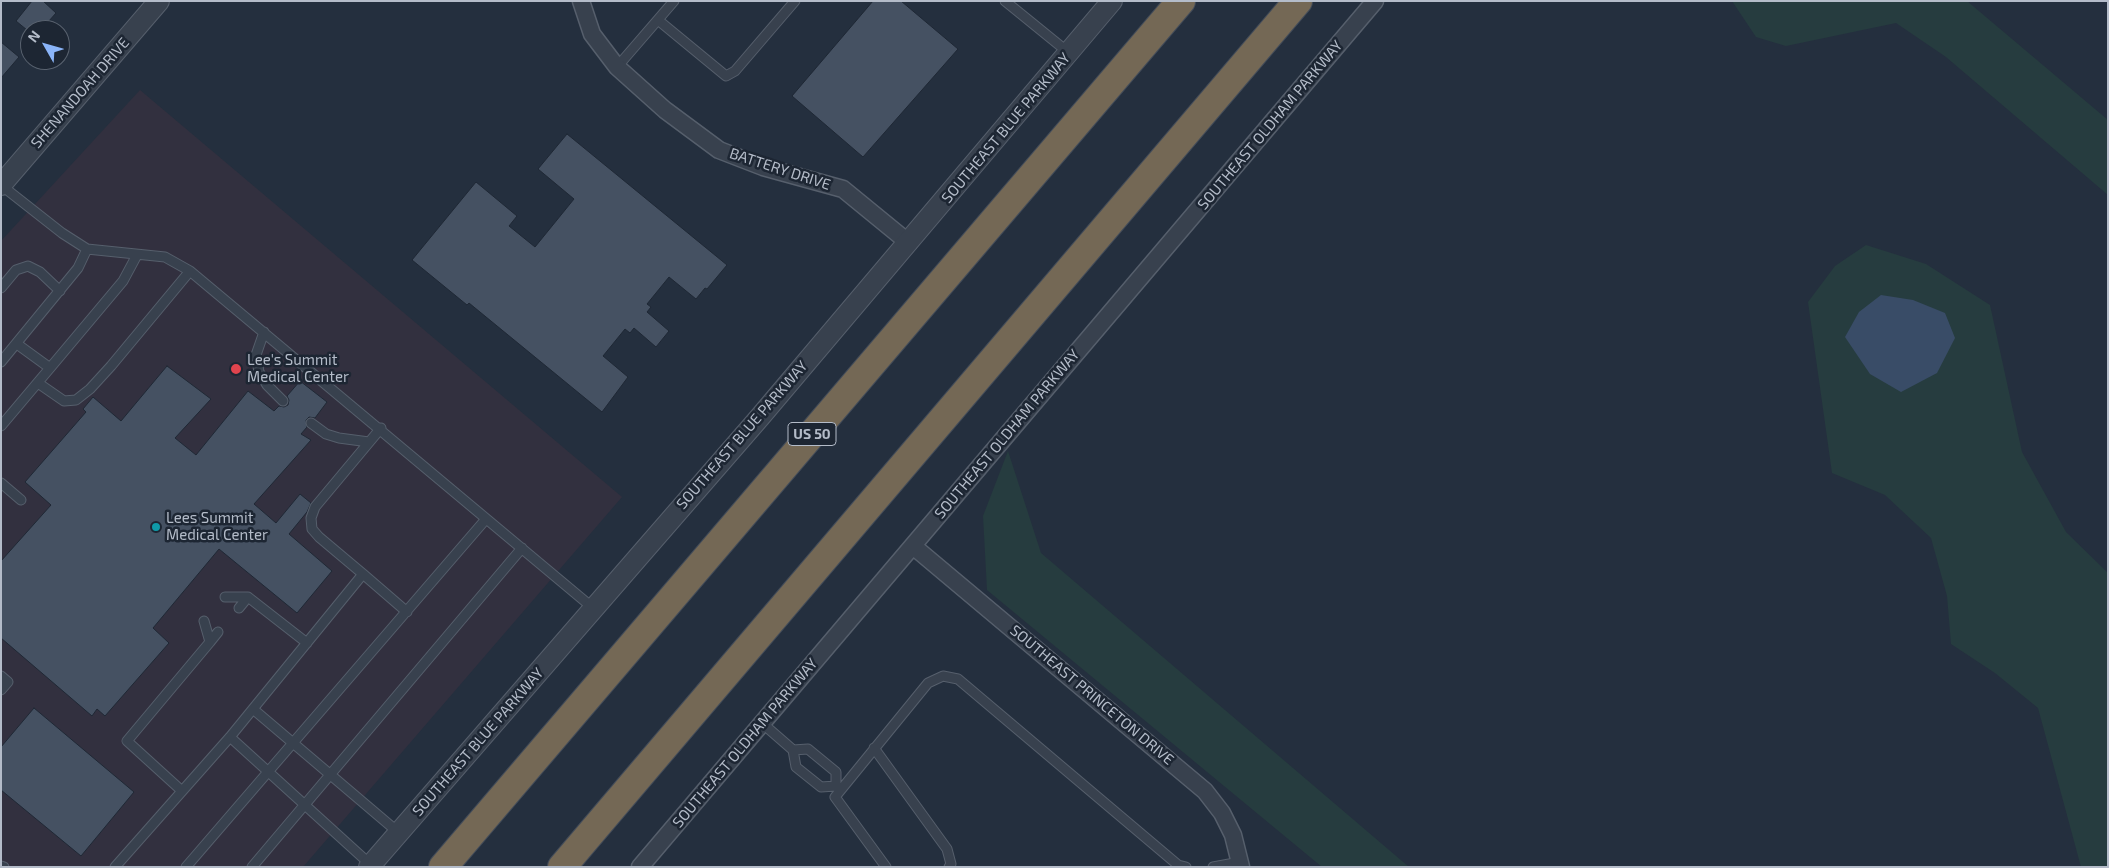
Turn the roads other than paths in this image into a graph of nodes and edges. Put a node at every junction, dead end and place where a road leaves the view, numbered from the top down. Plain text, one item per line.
1 (158, 1) edge
2 (581, 1) edge
3 (674, 1) edge
4 (795, 1) edge
5 (1005, 1) edge
6 (1112, 1) edge
7 (1181, 1) edge
8 (1298, 1) edge
9 (1375, 1) edge
10 (658, 20) junction
11 (1069, 53) junction
12 (617, 67) junction
13 (1, 185) edge
14 (909, 243) junction
15 (87, 249) junction
16 (137, 255) junction
17 (190, 271) junction
18 (1, 288) edge
19 (60, 290) junction
20 (264, 332) junction
21 (17, 344) junction
22 (1, 362) edge
23 (50, 368) junction
24 (38, 383) junction
25 (283, 401) dead end
26 (311, 422) dead end
27 (1, 426) edge
28 (381, 428) junction
29 (369, 442) junction
30 (1, 483) edge
31 (21, 500) dead end
32 (486, 518) junction
33 (912, 546) junction
34 (522, 548) junction
35 (363, 574) junction
36 (248, 597) junction
37 (225, 598) dead end
38 (239, 608) dead end
39 (593, 608) junction
40 (408, 612) junction
41 (204, 621) dead end
42 (218, 632) dead end
43 (210, 642) junction
44 (307, 643) junction
45 (1, 676) edge
46 (1, 690) edge
47 (253, 710) junction
48 (762, 723) junction
49 (230, 737) junction
50 (292, 743) junction
51 (874, 748) junction
52 (792, 750) junction
53 (268, 770) junction
54 (330, 776) junction
55 (838, 787) junction
56 (182, 791) junction
57 (306, 805) junction
58 (400, 834) junction
59 (1240, 864) edge
60 (370, 866) edge
61 (116, 867) edge
62 (186, 867) edge
63 (252, 867) edge
64 (443, 867) edge
65 (562, 867) edge
66 (640, 867) edge
67 (886, 867) edge
68 (949, 867) edge
69 (1186, 867) edge
70 (1213, 867) edge

1 - 13 street, SHENANDOAH DRIVE
2 - 12 street, BATTERY DRIVE
3 - 10 lane
4 - 10 lane
5 - 11 lane
6 - 11 street, SOUTHEAST BLUE PARKWAY
7 - 64 highway, US 50
8 - 65 highway
9 - 33 street, SOUTHEAST OLDHAM PARKWAY
10 - 12 lane
11 - 14 street, SOUTHEAST BLUE PARKWAY
12 - 14 street, BATTERY DRIVE
13 - 15 lane
14 - 39 street, SOUTHEAST BLUE PARKWAY
15 - 16 lane
15 - 19 lane
16 - 17 lane
16 - 23 lane
17 - 20 lane
17 - 24 lane
18 - 19 lane
19 - 21 lane
20 - 25 lane
20 - 28 lane
21 - 22 lane
21 - 23 lane
23 - 24 lane
24 - 27 lane
26 - 29 lane
28 - 29 lane
28 - 32 lane
29 - 35 lane
30 - 31 lane
32 - 34 lane
32 - 40 lane
33 - 48 street, SOUTHEAST OLDHAM PARKWAY
33 - 59 street, SOUTHEAST PRINCETON DRIVE
34 - 39 lane
34 - 54 lane
35 - 40 lane
35 - 44 lane
36 - 37 lane
36 - 38 lane
36 - 44 lane
39 - 58 street, SOUTHEAST BLUE PARKWAY
40 - 50 lane
41 - 43 lane
42 - 43 lane
43 - 56 lane
44 - 47 lane
45 - 46 lane
47 - 49 lane
47 - 50 lane
48 - 52 lane
48 - 66 street, SOUTHEAST OLDHAM PARKWAY
49 - 53 lane
49 - 56 lane
50 - 53 lane
50 - 54 lane
51 - 55 lane
51 - 68 lane
51 - 69 lane
52 - 55 lane
52 - 55 lane
53 - 57 lane
53 - 62 lane
54 - 57 lane
54 - 58 lane
55 - 67 lane
56 - 61 lane
57 - 60 lane
57 - 63 lane
58 - 60 street, SOUTHEAST BLUE PARKWAY
59 - 70 lane

